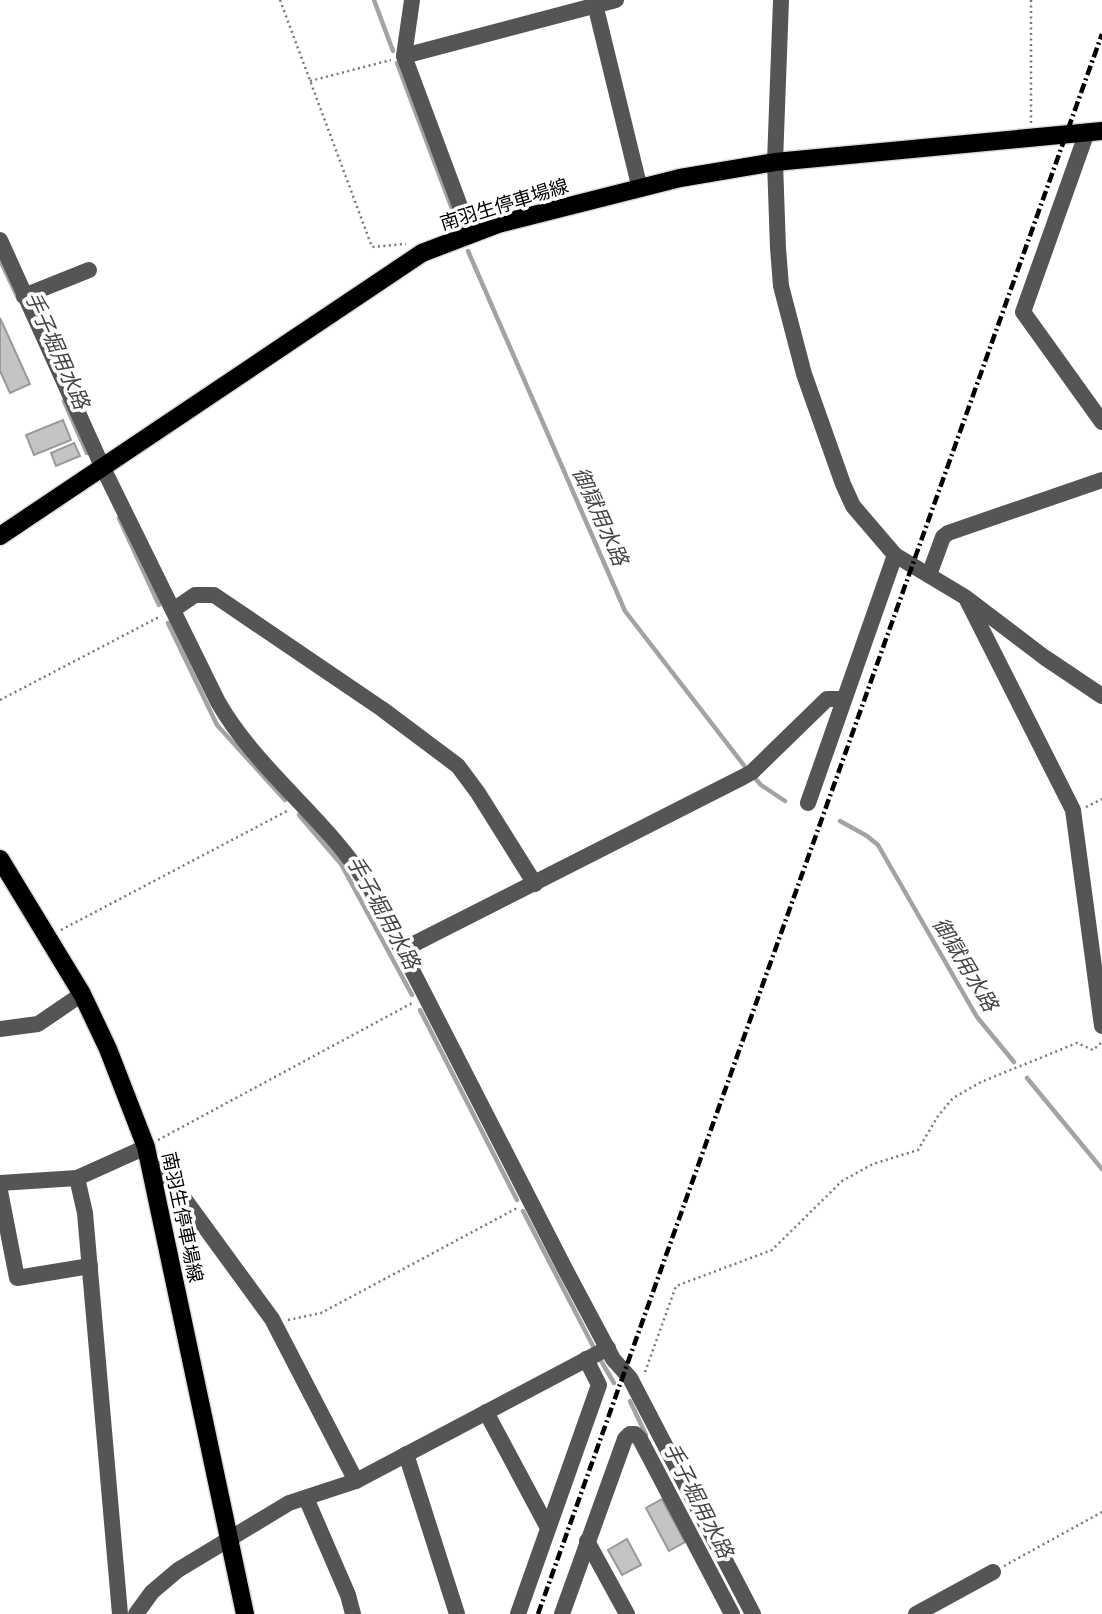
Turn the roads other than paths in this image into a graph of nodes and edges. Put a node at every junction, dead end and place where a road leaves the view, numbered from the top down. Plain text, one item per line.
1 (412, 0) edge
2 (616, 0) edge
3 (781, 0) edge
4 (595, 2) edge
5 (404, 57) junction
6 (1095, 131) edge
7 (775, 162) junction
8 (640, 189) junction
9 (470, 233) junction
10 (0, 240) edge
11 (89, 270) dead end
12 (24, 296) junction
13 (1102, 422) edge
14 (102, 466) junction
15 (1102, 480) edge
16 (0, 536) edge
17 (895, 555) junction
18 (929, 575) junction
19 (965, 597) junction
20 (173, 610) junction
21 (1102, 696) edge
22 (843, 699) junction
23 (808, 803) dead end
24 (0, 859) edge
25 (535, 884) junction
26 (402, 950) junction
27 (82, 994) junction
28 (1102, 1026) edge
29 (0, 1029) edge
30 (146, 1147) junction
31 (152, 1166) junction
32 (77, 1178) junction
33 (0, 1183) edge
34 (0, 1191) edge
35 (90, 1266) junction
36 (608, 1348) junction
37 (586, 1359) junction
38 (486, 1412) junction
39 (406, 1454) junction
40 (356, 1480) junction
41 (306, 1498) junction
42 (548, 1528) junction
43 (229, 1540) junction
44 (587, 1541) junction
45 (993, 1572) road end
46 (120, 1614) edge
47 (136, 1614) edge
48 (245, 1614) edge
49 (353, 1614) edge
50 (457, 1614) edge
51 (518, 1614) edge
52 (562, 1614) edge
53 (627, 1614) edge
54 (732, 1614) edge
55 (753, 1614) edge
56 (916, 1614) edge

1 - 5 street
2 - 4 street
3 - 7 street
4 - 5 street
4 - 8 street
5 - 9 street
6 - 7 main road, 南羽生停車場線
6 - 13 street
7 - 8 main road, 南羽生停車場線
7 - 17 street
8 - 9 main road, 南羽生停車場線
9 - 14 main road, 南羽生停車場線
10 - 12 street
11 - 12 street
12 - 14 street
14 - 16 main road, 南羽生停車場線
14 - 20 street
15 - 18 street
17 - 18 street
17 - 22 street
18 - 19 street
19 - 21 street
19 - 28 street
20 - 25 street
20 - 26 street
22 - 23 street
22 - 25 street
24 - 27 main road, 南羽生停車場線
25 - 26 street
26 - 36 street
27 - 29 street
27 - 30 main road, 南羽生停車場線
30 - 31 main road, 南羽生停車場線
30 - 32 street
31 - 40 street
31 - 43 main road, 南羽生停車場線
32 - 33 street
32 - 35 street
34 - 35 street
35 - 46 street
36 - 37 street
36 - 55 street
37 - 38 street
37 - 42 street
38 - 39 street
38 - 42 street
39 - 40 street
39 - 50 street
40 - 41 street
41 - 43 street
41 - 49 street
42 - 51 street
43 - 47 street
43 - 48 main road, 南羽生停車場線
44 - 52 street
44 - 53 street
44 - 54 street
45 - 56 street

